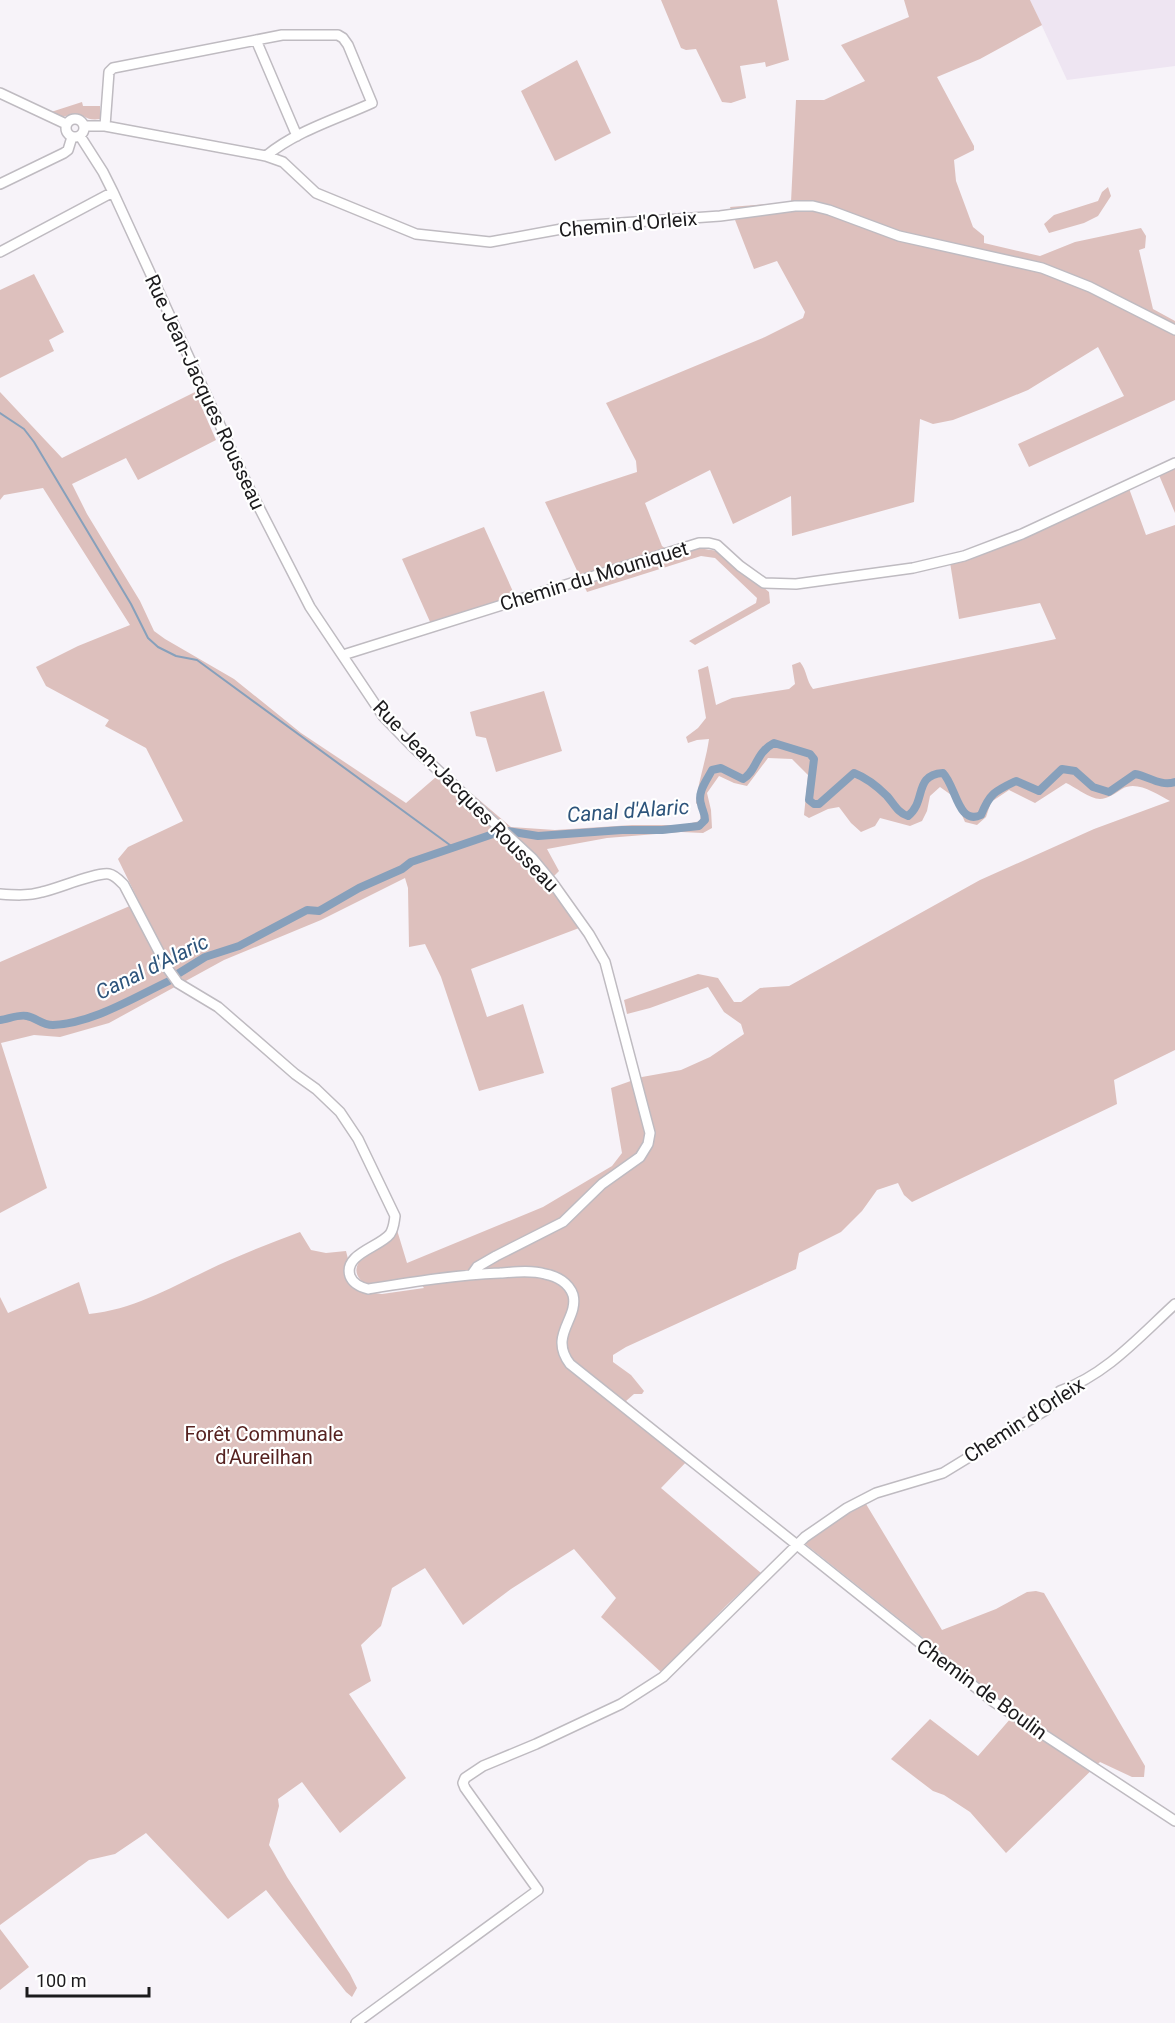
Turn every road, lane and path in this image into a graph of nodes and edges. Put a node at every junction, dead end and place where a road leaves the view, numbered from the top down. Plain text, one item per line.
1 (256, 40) junction
2 (0, 93) edge
3 (66, 124) junction
4 (84, 126) junction
5 (105, 126) junction
6 (76, 136) junction
7 (297, 136) junction
8 (266, 156) junction
9 (0, 184) edge
10 (113, 192) junction
11 (0, 252) edge
12 (1175, 330) edge
13 (1175, 463) edge
14 (343, 656) junction
15 (0, 894) edge
16 (472, 1274) junction
17 (1175, 1304) edge
18 (797, 1546) junction
19 (1175, 1821) edge
20 (356, 2023) edge

1 - 5 street
1 - 7 street
1 - 7 street
2 - 3 street
3 - 4 street
3 - 6 street
4 - 5 street, Chemin d'Orleix
4 - 6 street
5 - 8 street, Chemin d'Orleix
6 - 9 street
6 - 10 street, Rue Jean-Jacques Rousseau
7 - 8 street
8 - 12 street, Chemin d'Orleix
10 - 11 street
10 - 14 street, Rue Jean-Jacques Rousseau
13 - 14 street, Chemin du Mouniquet
14 - 16 street, Rue Jean-Jacques Rousseau
15 - 16 street, Chemin de Boulin
16 - 18 street, Chemin de Boulin
17 - 18 street, Chemin d'Orleix
18 - 19 street, Chemin de Boulin
18 - 20 street, Chemin d'Orleix

